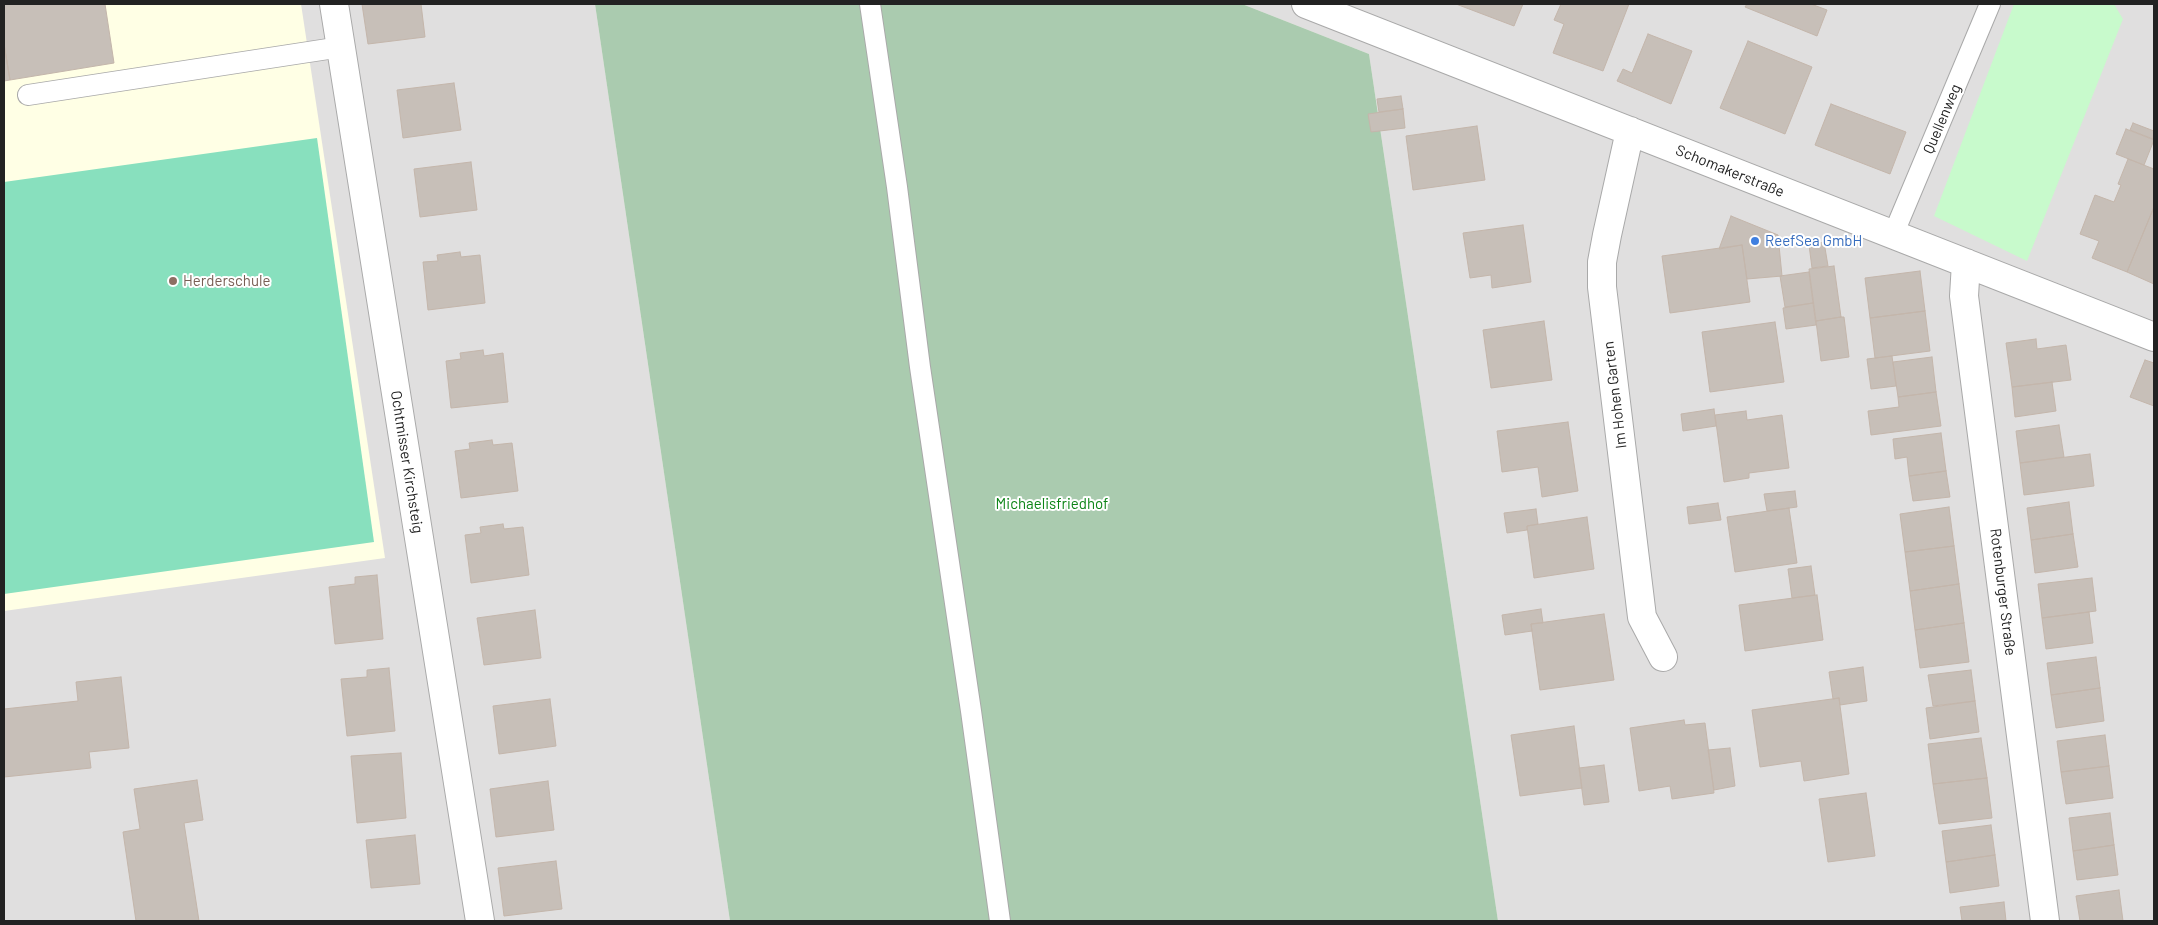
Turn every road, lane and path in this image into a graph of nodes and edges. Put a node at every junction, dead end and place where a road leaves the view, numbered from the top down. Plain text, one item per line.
1 (334, 4) edge
2 (870, 4) edge
3 (1306, 4) edge
4 (1990, 4) edge
5 (341, 47) junction
6 (28, 95) dead end
7 (1630, 131) junction
8 (1893, 235) junction
9 (1966, 264) junction
10 (2154, 338) edge
11 (1663, 656) dead end
12 (480, 921) edge
13 (1000, 921) edge
14 (2045, 921) edge

1 - 5 street, Ochtmisser Kirchsteig
2 - 13 lane
3 - 7 street, Schomakerstraße
4 - 8 lane, Quellenweg
5 - 6 lane
5 - 12 street, Ochtmisser Kirchsteig
7 - 8 street, Schomakerstraße
7 - 11 street, Im Hohen Garten
8 - 9 street, Schomakerstraße
9 - 10 street, Schomakerstraße
9 - 14 street, Rotenburger Straße

